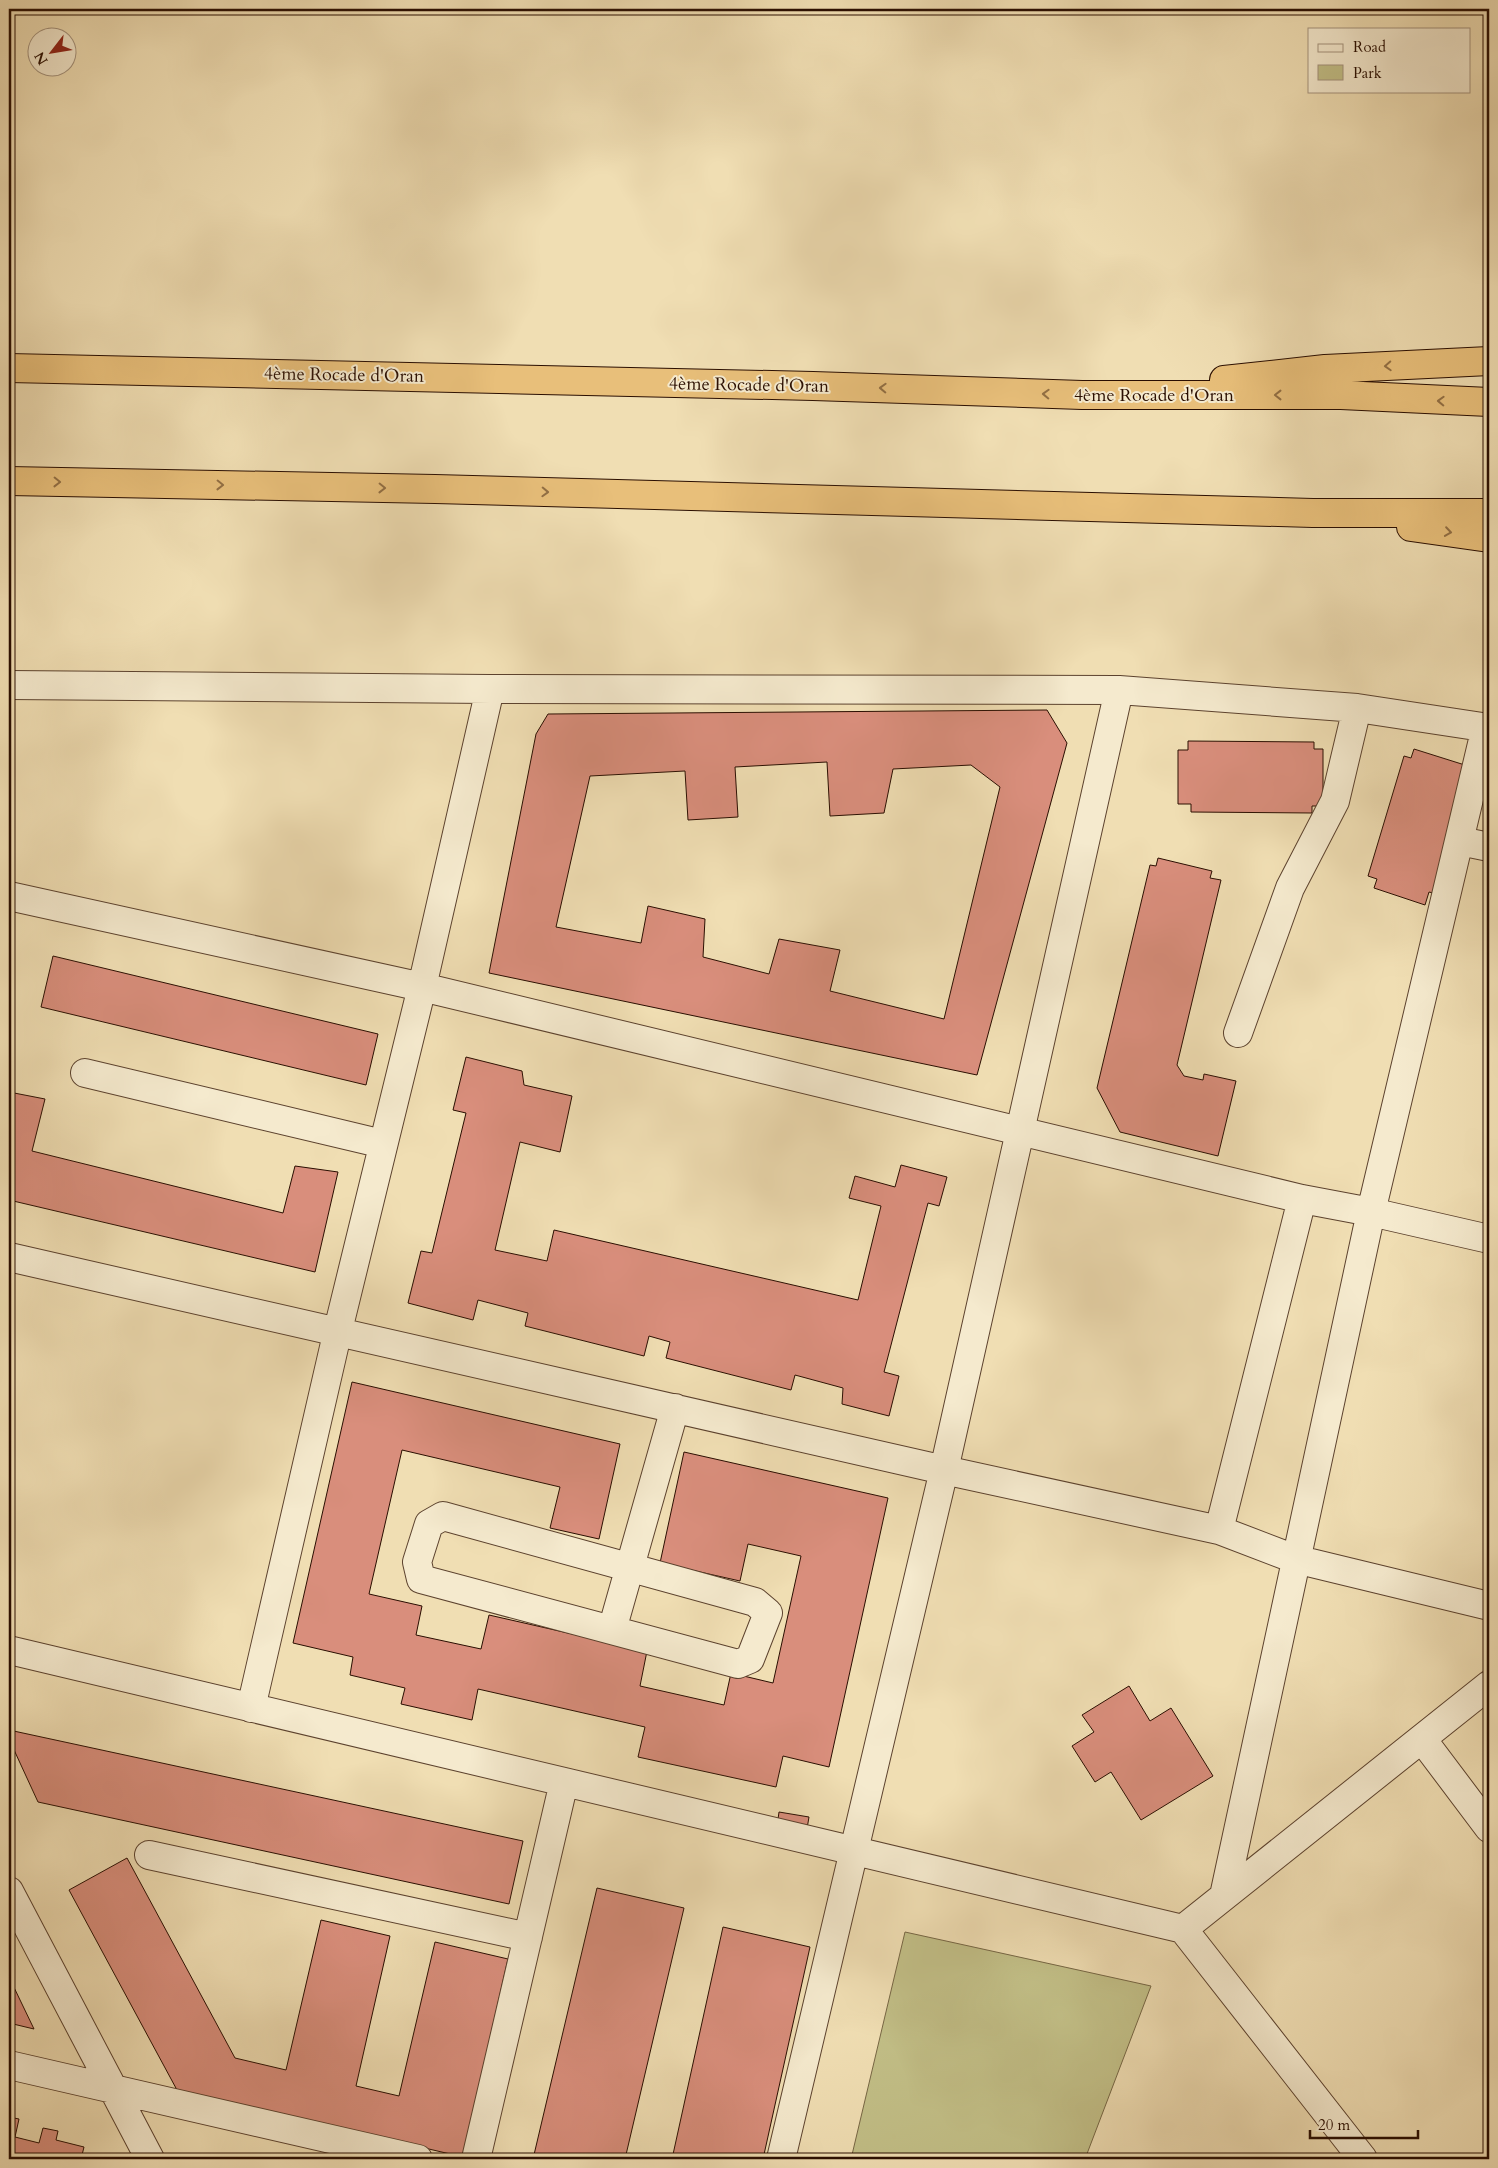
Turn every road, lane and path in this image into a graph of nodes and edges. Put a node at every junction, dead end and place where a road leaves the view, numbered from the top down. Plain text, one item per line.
1 (1489, 361) edge
2 (9, 368) edge
3 (1082, 396) junction
4 (1489, 402) edge
5 (9, 481) edge
6 (1313, 513) junction
7 (1489, 513) edge
8 (1489, 538) edge
9 (9, 685) edge
10 (490, 689) junction
11 (1119, 690) junction
12 (1356, 708) junction
13 (1488, 727) edge
14 (1460, 841) junction
15 (1489, 847) edge
16 (9, 896) edge
17 (422, 987) junction
18 (1238, 1033) dead end
19 (86, 1073) dead end
20 (1021, 1131) junction
21 (383, 1144) junction
22 (1302, 1199) junction
23 (1371, 1212) junction
24 (1489, 1238) edge
25 (9, 1256) edge
26 (338, 1330) junction
27 (675, 1408) junction
28 (944, 1470) junction
29 (1219, 1530) junction
30 (1295, 1559) junction
31 (630, 1567) junction
32 (1489, 1606) edge
33 (612, 1630) junction
34 (9, 1650) edge
35 (1489, 1685) edge
36 (251, 1708) junction
37 (1422, 1739) junction
38 (564, 1782) junction
39 (1489, 1828) edge
40 (854, 1851) junction
41 (148, 1854) dead end
42 (9, 1891) edge
43 (1224, 1896) junction
44 (1183, 1929) junction
45 (528, 1937) junction
46 (9, 2066) edge
47 (112, 2089) junction
48 (150, 2159) edge
49 (418, 2159) edge
50 (476, 2159) edge
51 (781, 2159) edge
52 (1363, 2159) edge

1 -> 3 highway
3 -> 2 highway, 4ème Rocade d'Oran
4 -> 3 highway, 4ème Rocade d'Oran
5 -> 6 highway
6 - 7 highway
6 -> 8 highway
9 - 10 street
10 - 11 street
10 - 17 street
11 - 12 street
11 - 20 street
12 - 13 street
12 - 18 street
13 - 14 street
14 - 15 street
14 - 23 street
16 - 17 street
17 - 20 street
17 - 21 street
19 - 21 street
20 - 22 street
20 - 28 street
21 - 26 street
22 - 23 street
22 - 29 street
23 - 24 street
23 - 30 street
25 - 26 street
26 - 27 street
26 - 36 street
27 - 28 street
27 - 31 street
28 - 29 street
28 - 40 street
29 - 30 street
30 - 32 street
30 - 43 street
31 - 33 street
31 - 33 street
31 - 33 street
34 - 36 street
35 - 37 street
36 - 38 street
37 - 39 street
37 - 43 street
38 - 40 street
38 - 45 street
40 - 44 street
40 - 51 street
41 - 45 street
42 - 47 street
43 - 44 street
44 - 52 street
45 - 50 street
46 - 47 street
47 - 48 street
47 - 49 street

